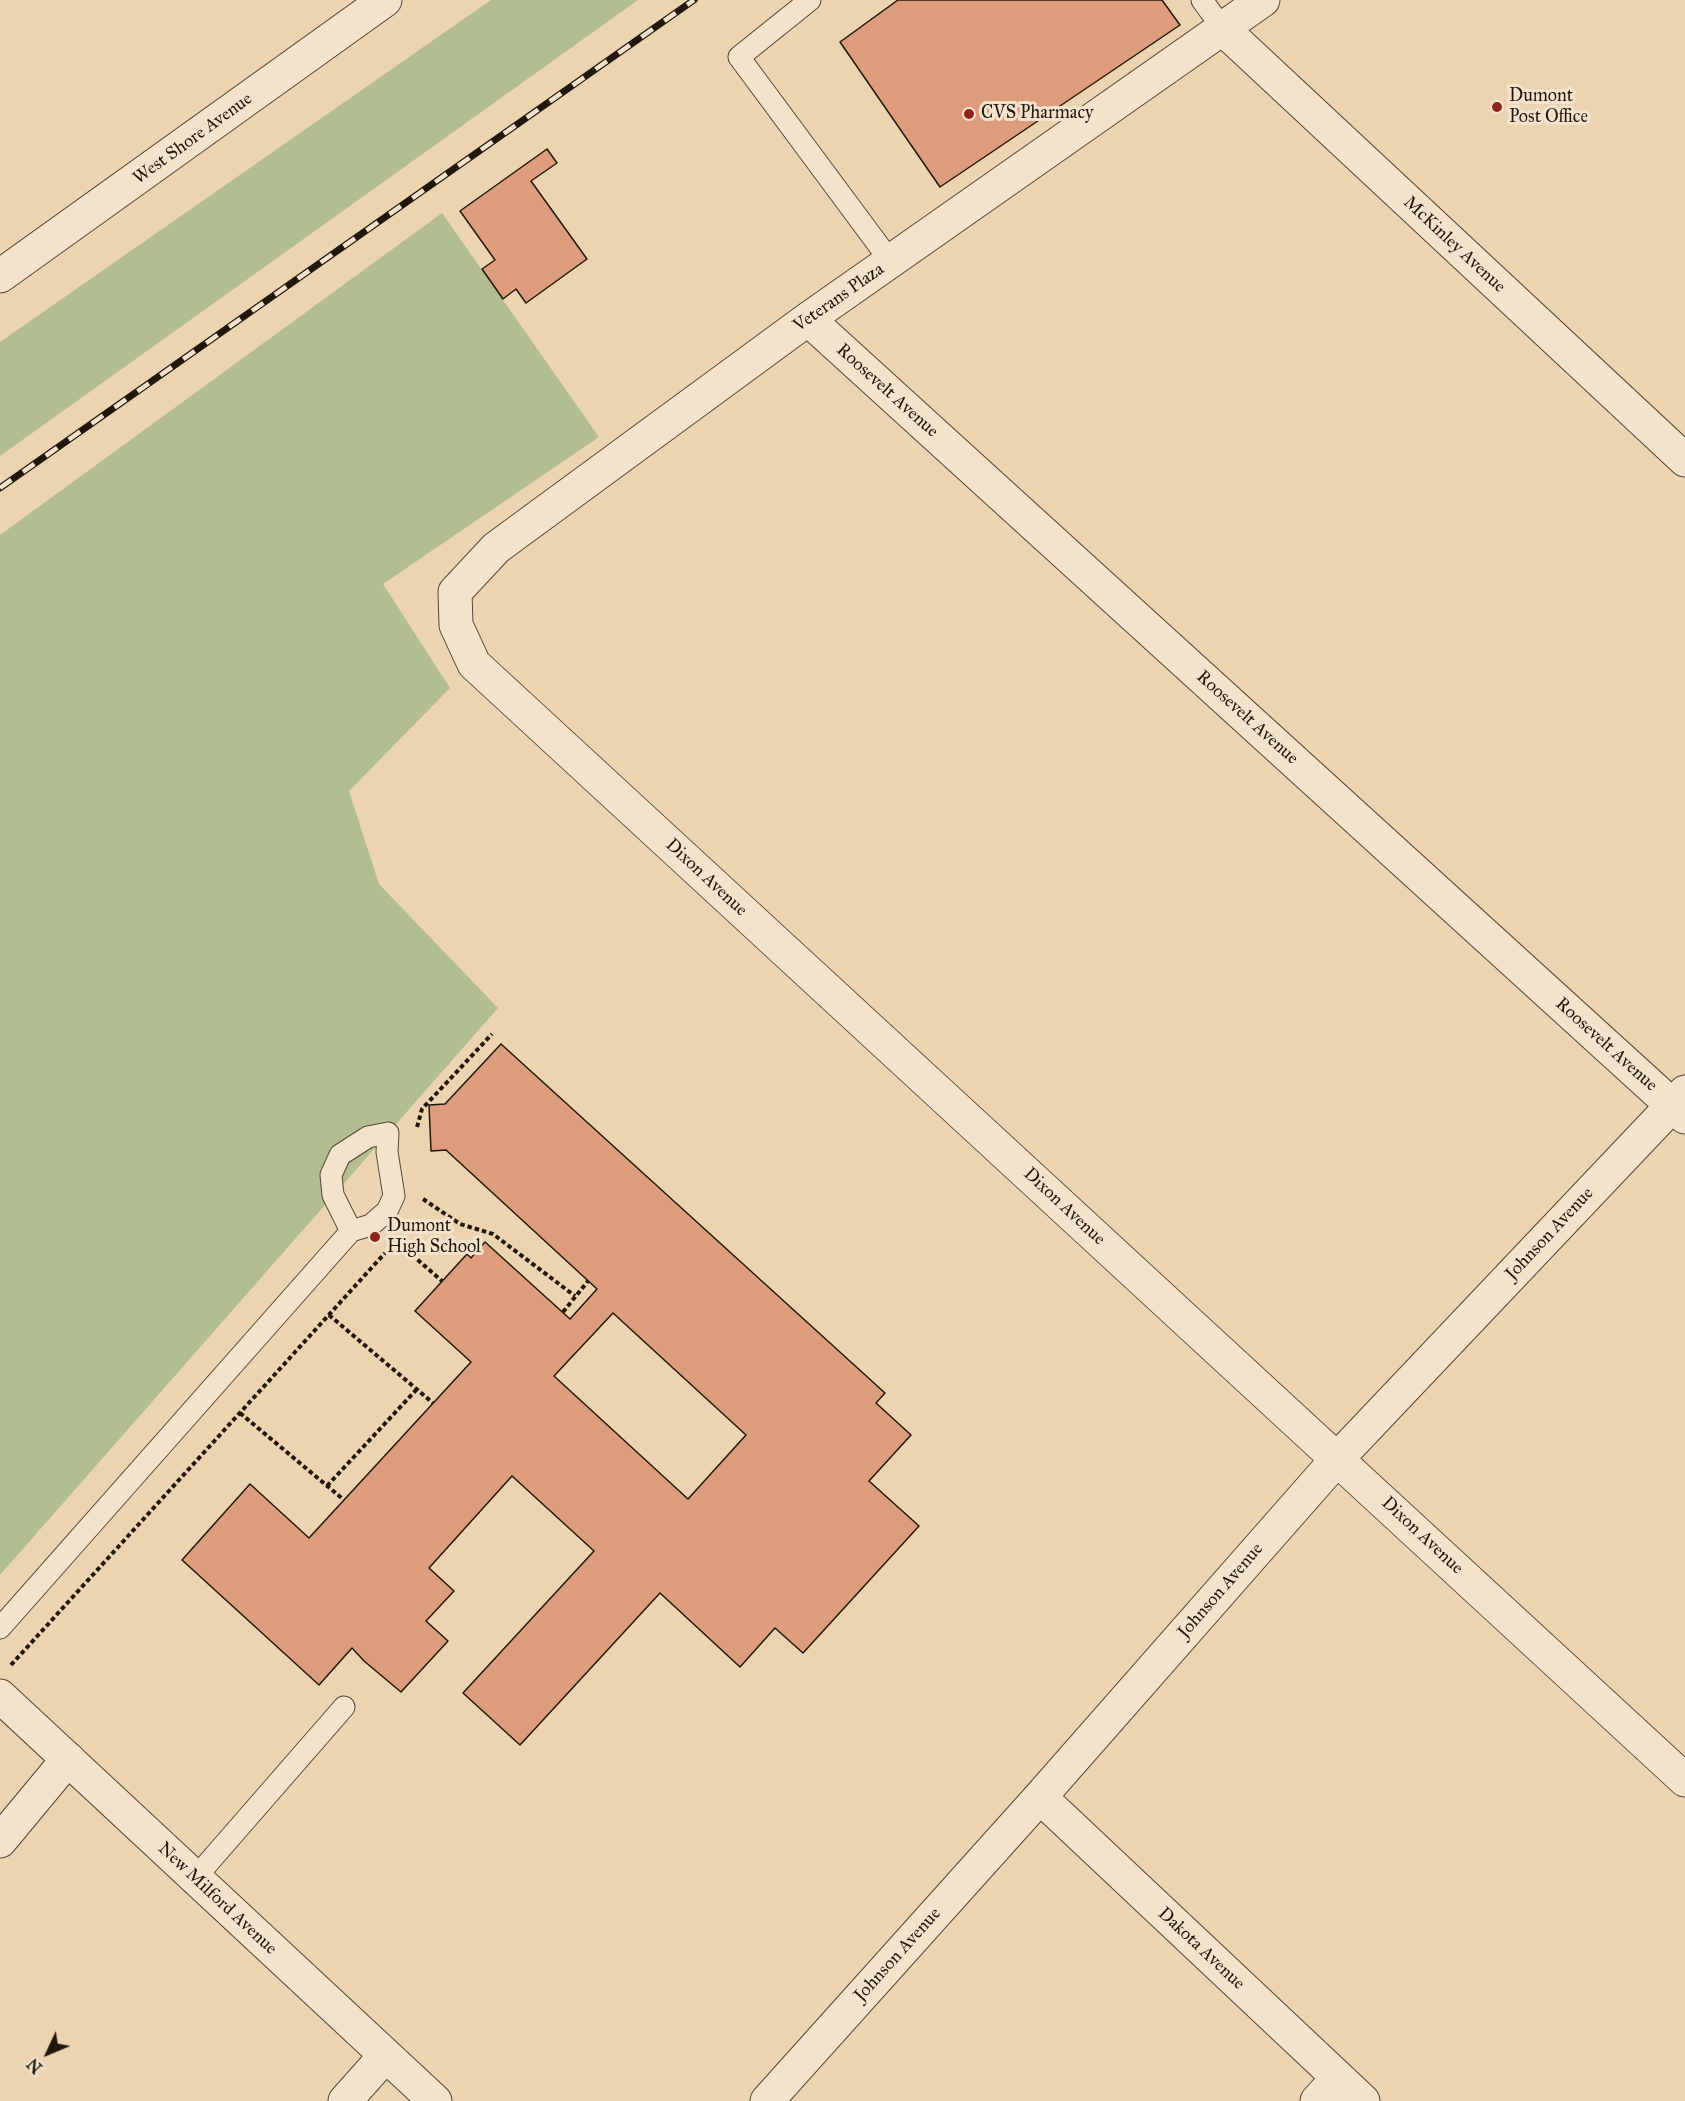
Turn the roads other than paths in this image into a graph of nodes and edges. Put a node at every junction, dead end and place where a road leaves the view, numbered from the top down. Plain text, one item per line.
1 (385, 0) edge
2 (810, 0) edge
3 (1202, 0) edge
4 (1263, 0) edge
5 (1223, 29) junction
6 (891, 262) junction
7 (0, 276) edge
8 (808, 320) junction
9 (1685, 460) edge
10 (456, 625) joint
11 (1681, 1105) edge
12 (351, 1231) dead end
13 (1338, 1458) junction
14 (0, 1628) edge
15 (5, 1681) edge
16 (345, 1707) dead end
17 (68, 1759) junction
18 (1685, 1780) edge
19 (1040, 1797) junction
20 (0, 1841) edge
21 (195, 1878) junction
22 (386, 2056) junction
23 (1328, 2090) edge
24 (345, 2101) edge
25 (435, 2101) edge
26 (767, 2101) edge
27 (1363, 2101) edge

1 - 7 street, West Shore Avenue
2 - 6 lane
3 - 5 lane
4 - 5 street, Veterans Plaza
5 - 6 street, Veterans Plaza
5 - 9 street, McKinley Avenue
6 - 8 street, Veterans Plaza
8 - 10 street, Veterans Plaza
8 - 11 street, Roosevelt Avenue
10 - 13 street, Dixon Avenue
11 - 13 street, Johnson Avenue
12 - 14 lane
13 - 18 street, Dixon Avenue
13 - 19 street, Johnson Avenue
15 - 17 street, New Milford Avenue
16 - 21 lane
17 - 20 street
17 - 21 street, New Milford Avenue
19 - 23 street, Dakota Avenue
19 - 26 street, Johnson Avenue
21 - 22 street, New Milford Avenue
22 - 24 street
22 - 25 street, New Milford Avenue
23 - 27 street, Dakota Avenue

